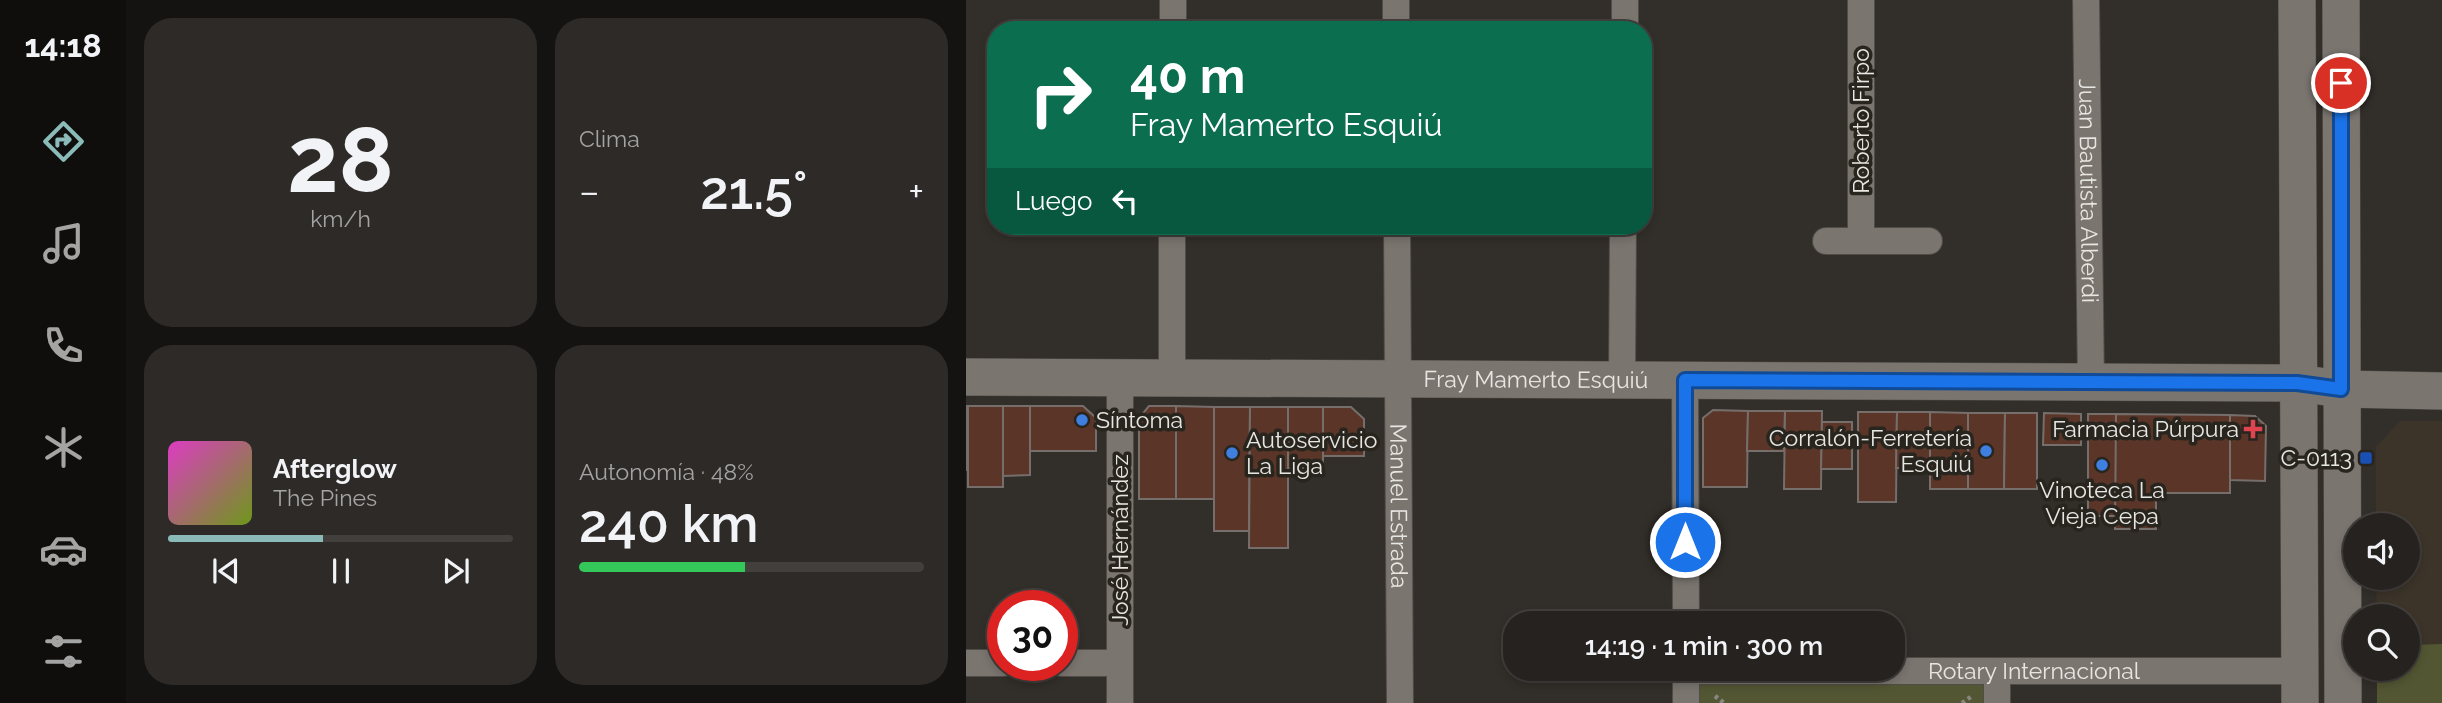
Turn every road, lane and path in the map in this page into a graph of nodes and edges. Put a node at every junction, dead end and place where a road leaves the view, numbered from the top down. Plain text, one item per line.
1 (1173, 0) edge
2 (1396, 0) edge
3 (1625, 0) edge
4 (1861, 0) edge
5 (2086, 0) edge
6 (2297, 0) edge
7 (2342, 0) edge
8 (1173, 21) edge
9 (1396, 21) edge
10 (1625, 21) edge
11 (1172, 235) edge
12 (1397, 235) edge
13 (1623, 235) edge
14 (1826, 241) dead end
15 (1861, 241) junction
16 (1929, 241) dead end
17 (966, 377) edge
18 (1120, 378) junction
19 (1172, 378) junction
20 (1398, 379) junction
21 (1622, 380) junction
22 (1685, 380) junction
23 (2091, 382) junction
24 (2297, 383) junction
25 (2341, 389) junction
26 (2442, 391) edge
27 (1686, 611) edge
28 (966, 663) edge
29 (987, 663) edge
30 (1078, 663) edge
31 (1120, 663) junction
32 (1905, 671) edge
33 (1997, 671) junction
34 (1686, 681) edge
35 (2300, 687) edge
36 (1120, 703) edge
37 (1400, 703) edge
38 (1686, 703) edge
39 (1997, 703) edge
40 (2343, 703) edge

1 - 8 street
2 - 9 street
3 - 10 street
4 - 15 street, Roberto Firpo
5 - 23 street, Juan Bautista Alberdi
6 - 24 street
7 - 25 street
11 - 19 street
12 - 20 street, Manuel Estrada
13 - 21 street
14 - 15 street
15 - 16 street
17 - 18 street, Fray Mamerto Esquiú
18 - 19 street, Fray Mamerto Esquiú
18 - 31 street, José Hernández
19 - 20 street, Fray Mamerto Esquiú
20 - 21 street, Fray Mamerto Esquiú
20 - 37 street, Manuel Estrada
21 - 22 street, Fray Mamerto Esquiú
22 - 23 street, Fray Mamerto Esquiú
22 - 27 street
23 - 24 street, Fray Mamerto Esquiú
24 - 25 street, Fray Mamerto Esquiú
24 - 35 street
25 - 26 street, Fray Mamerto Esquiú
25 - 40 street
28 - 29 street
30 - 31 street
31 - 36 street, José Hernández
32 - 33 street, Rotary Internacional
33 - 35 street, Rotary Internacional
33 - 39 street
34 - 38 street

